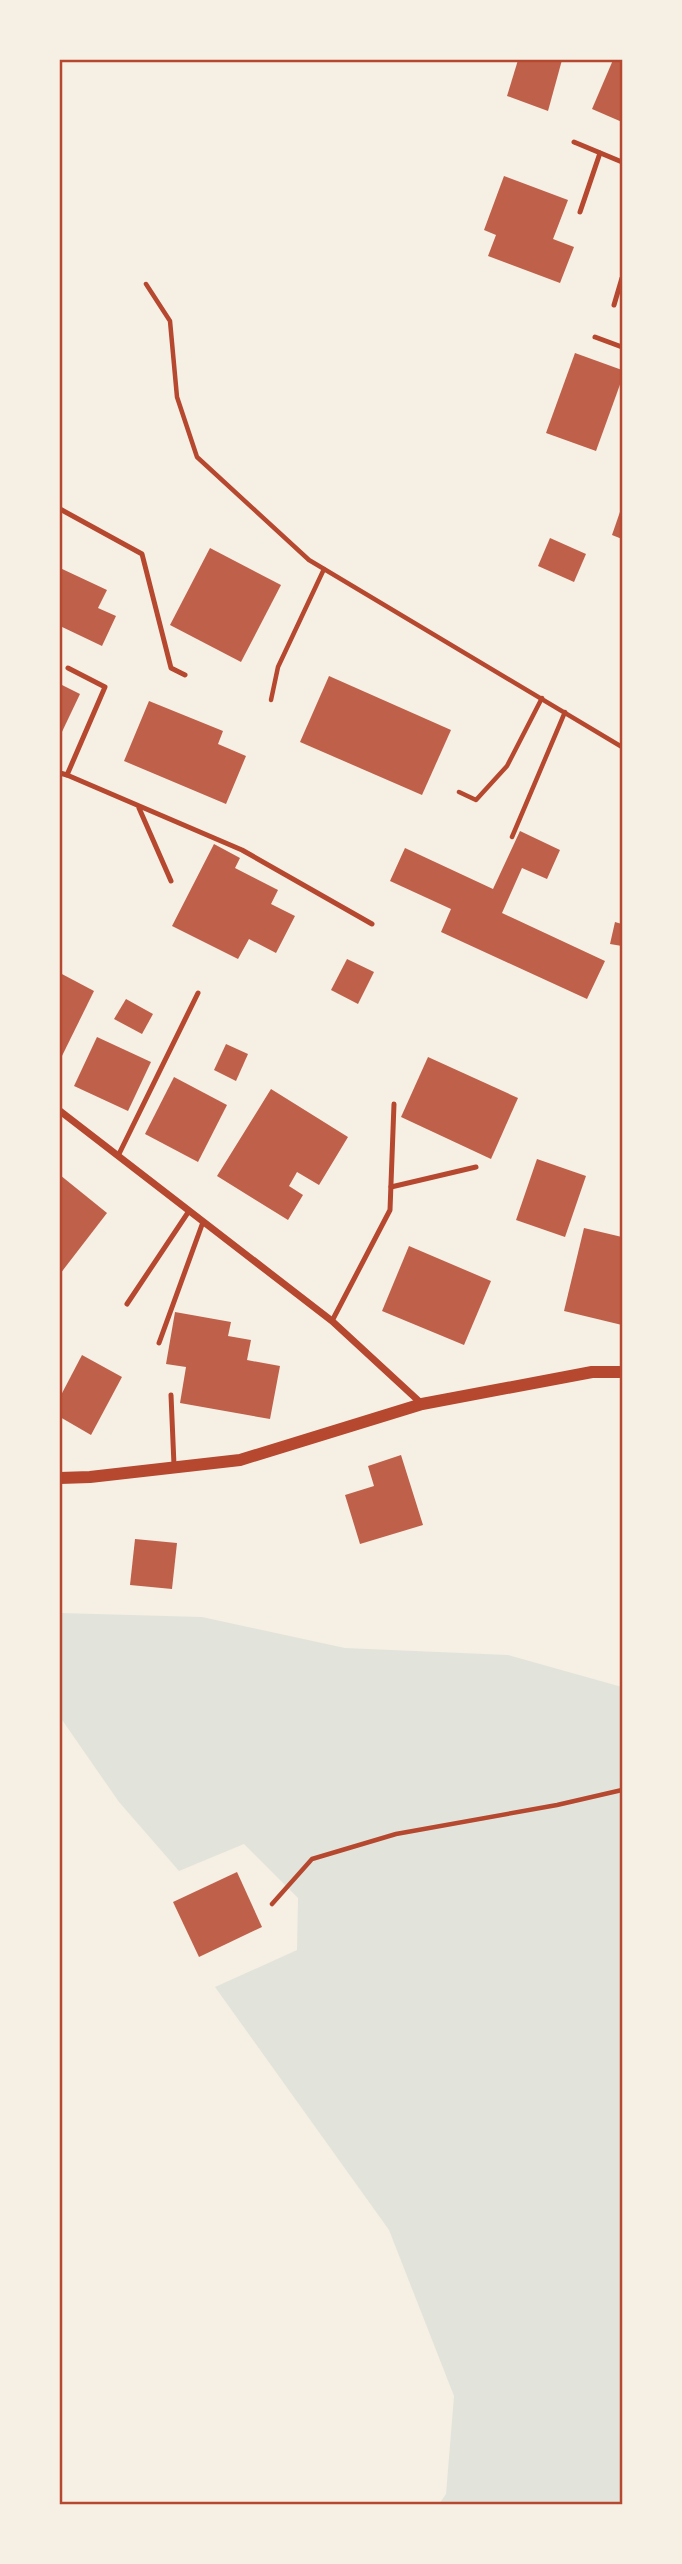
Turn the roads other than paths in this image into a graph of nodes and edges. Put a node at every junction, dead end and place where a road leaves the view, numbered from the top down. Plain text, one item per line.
1 (574, 142) dead end
2 (600, 153) junction
3 (622, 162) edge
4 (580, 212) dead end
5 (622, 278) edge
6 (614, 305) dead end
7 (595, 337) dead end
8 (622, 348) edge
9 (60, 509) edge
10 (68, 668) dead end
11 (185, 674) dead end
12 (60, 773) edge
13 (66, 775) junction
14 (139, 808) junction
15 (172, 881) dead end
16 (372, 924) dead end
17 (198, 993) dead end
18 (394, 1104) dead end
19 (60, 1111) edge
20 (118, 1156) junction
21 (476, 1167) dead end
22 (391, 1187) junction
23 (189, 1211) junction
24 (203, 1222) junction
25 (127, 1304) dead end
26 (332, 1321) junction
27 (159, 1343) dead end
28 (622, 1372) edge
29 (171, 1395) dead end
30 (422, 1404) junction
31 (175, 1468) junction
32 (60, 1478) edge

1 - 2 lane
2 - 3 lane
2 - 4 lane
5 - 6 lane
7 - 8 lane
9 - 11 lane
10 - 13 lane
12 - 13 lane
13 - 14 lane
14 - 15 lane
14 - 16 lane
17 - 20 lane
18 - 22 lane
19 - 20 street
20 - 23 street
21 - 22 lane
22 - 26 lane
23 - 24 street
23 - 25 lane
24 - 26 street
24 - 27 lane
26 - 30 street
28 - 30 street
29 - 31 lane
30 - 31 street
31 - 32 street

